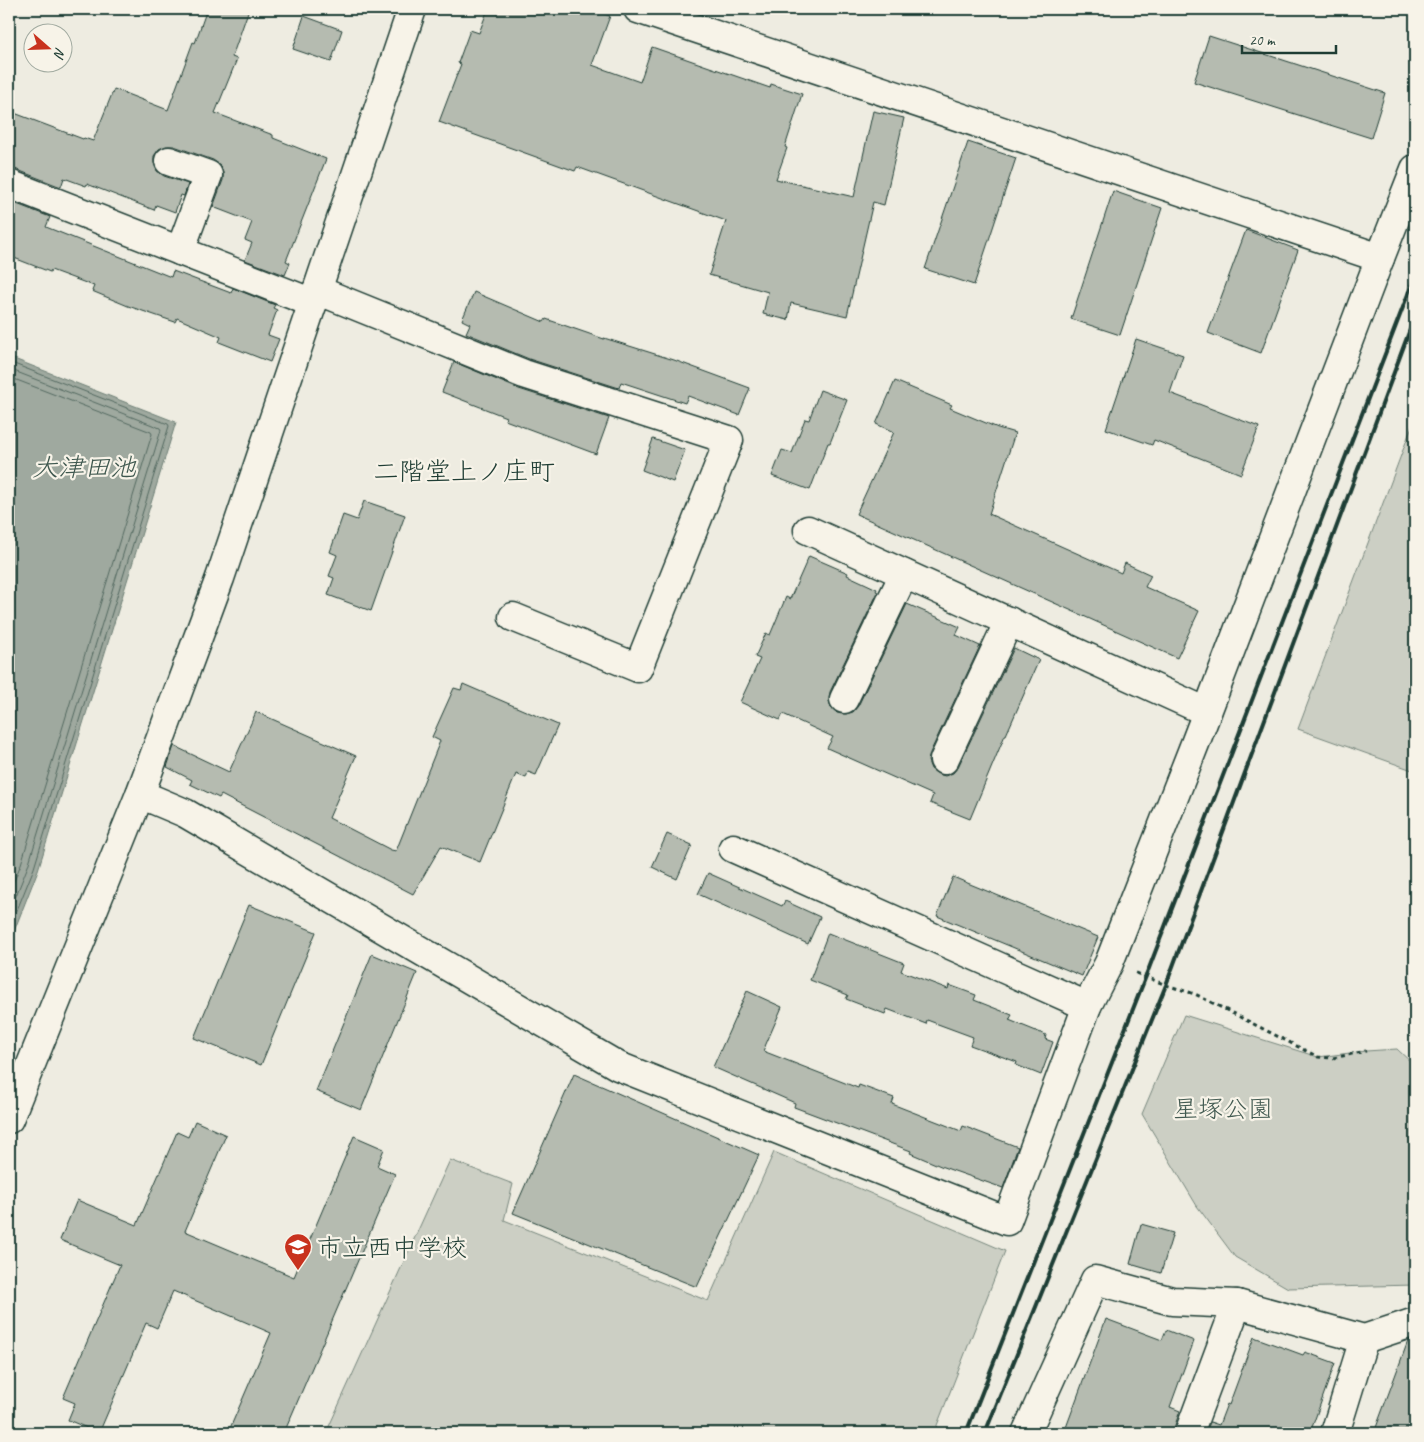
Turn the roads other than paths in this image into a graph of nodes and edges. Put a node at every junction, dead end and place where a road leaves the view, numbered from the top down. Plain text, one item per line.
1 (412, 9) edge
2 (638, 9) edge
3 (169, 161) dead end
4 (1415, 169) edge
5 (9, 184) edge
6 (180, 251) junction
7 (1380, 258) junction
8 (315, 296) junction
9 (808, 530) dead end
10 (904, 574) junction
11 (513, 617) dead end
12 (1009, 621) junction
13 (844, 699) dead end
14 (1207, 712) junction
15 (944, 760) dead end
16 (140, 794) junction
17 (733, 848) dead end
18 (1086, 1006) junction
19 (9, 1119) edge
20 (1236, 1304) junction
21 (1415, 1322) edge
22 (1364, 1339) junction
23 (1026, 1433) edge
24 (1189, 1433) edge
25 (1335, 1433) edge

1 - 8 street
2 - 7 street
3 - 6 street
4 - 7 street
5 - 6 street
6 - 8 street
7 - 14 street
8 - 11 street
8 - 16 street
9 - 10 street
10 - 12 street
10 - 13 street
12 - 14 street
12 - 15 street
14 - 18 street
16 - 18 street
16 - 19 street
17 - 18 street
20 - 22 street
20 - 23 street
20 - 24 street
21 - 22 street
22 - 25 street

